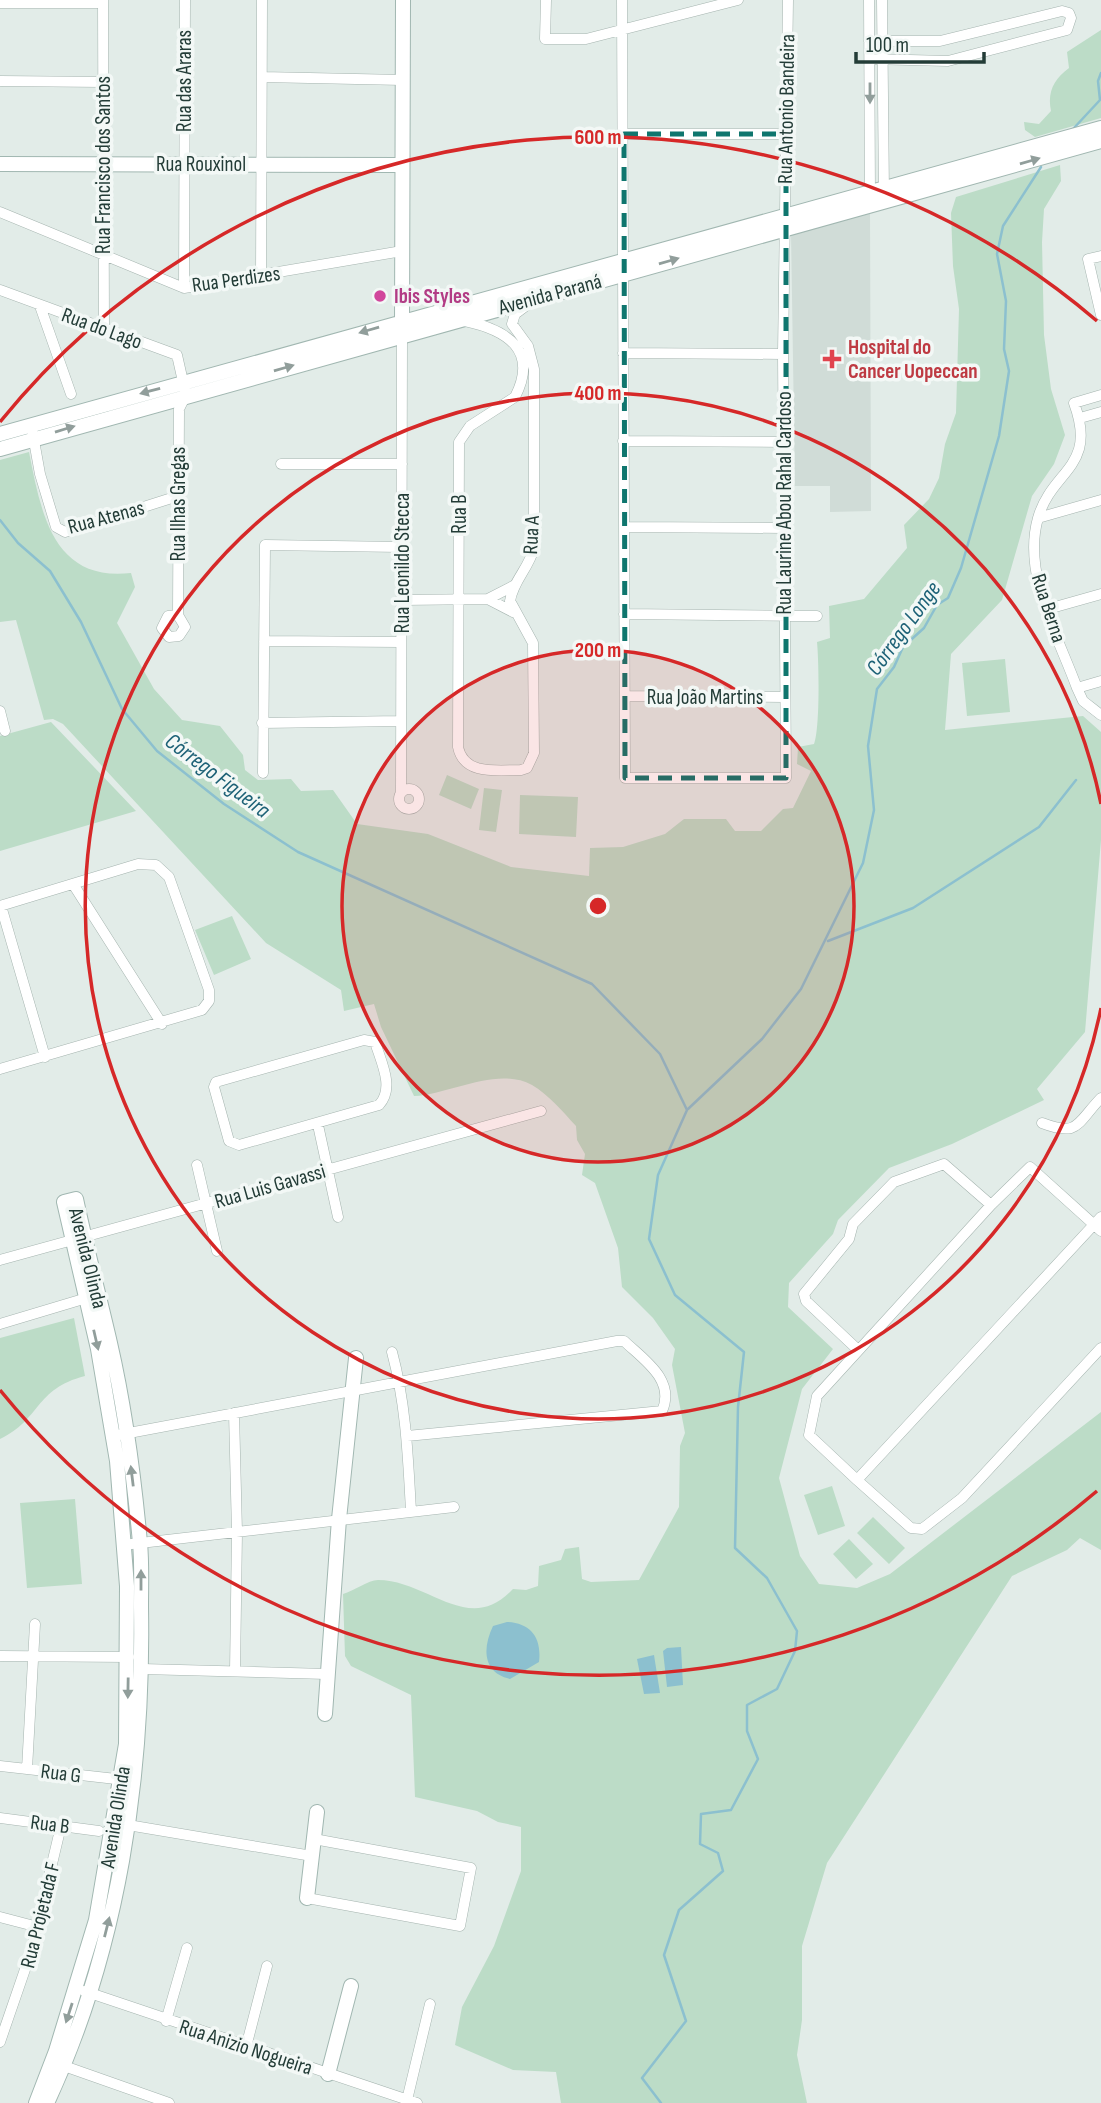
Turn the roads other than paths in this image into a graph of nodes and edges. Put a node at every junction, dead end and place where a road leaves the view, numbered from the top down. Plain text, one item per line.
1 (185, 0) edge
2 (262, 0) edge
3 (403, 0) edge
4 (545, 0) edge
5 (622, 0) edge
6 (738, 0) edge
7 (788, 0) edge
8 (869, 0) edge
9 (882, 0) edge
10 (103, 1) edge
11 (0, 2) edge
12 (622, 28) junction
13 (869, 41) junction
14 (882, 41) junction
15 (870, 59) junction
16 (882, 60) junction
17 (262, 77) junction
18 (403, 80) junction
19 (0, 81) edge
20 (103, 82) junction
21 (1101, 128) edge
22 (624, 134) junction
23 (786, 134) junction
24 (1101, 141) edge
25 (0, 164) edge
26 (103, 164) junction
27 (261, 164) junction
28 (184, 165) junction
29 (402, 165) junction
30 (878, 197) junction
31 (0, 212) edge
32 (785, 223) junction
33 (402, 251) junction
34 (102, 253) junction
35 (1101, 256) edge
36 (624, 267) junction
37 (261, 277) junction
38 (184, 288) junction
39 (0, 290) edge
40 (536, 298) junction
41 (40, 306) junction
42 (1101, 316) edge
43 (458, 319) junction
44 (402, 328) junction
45 (515, 329) junction
46 (104, 330) junction
47 (506, 337) junction
48 (623, 353) junction
49 (783, 354) junction
50 (185, 389) junction
51 (518, 390) junction
52 (71, 394) dead end
53 (1101, 396) edge
54 (532, 398) junction
55 (1101, 412) edge
56 (1080, 418) junction
57 (33, 431) junction
58 (0, 434) edge
59 (623, 441) junction
60 (785, 442) junction
61 (0, 449) edge
62 (281, 464) dead end
63 (402, 464) junction
64 (178, 496) junction
65 (1101, 500) edge
66 (1038, 518) junction
67 (624, 527) junction
68 (784, 528) junction
69 (401, 547) junction
70 (516, 584) junction
71 (1101, 594) edge
72 (459, 599) junction
73 (488, 599) junction
74 (401, 600) junction
75 (1048, 610) junction
76 (516, 614) junction
77 (624, 614) junction
78 (178, 615) dead end
79 (785, 616) junction
80 (817, 616) dead end
81 (264, 641) junction
82 (401, 642) junction
83 (1101, 681) edge
84 (1077, 688) junction
85 (625, 696) junction
86 (784, 698) junction
87 (0, 712) edge
88 (1101, 715) edge
89 (401, 722) junction
90 (262, 723) junction
91 (5, 731) dead end
92 (480, 769) joint
93 (263, 774) dead end
94 (405, 790) dead end
95 (73, 884) junction
96 (0, 906) edge
97 (162, 1024) junction
98 (45, 1056) junction
99 (0, 1069) edge
100 (1101, 1098) edge
101 (541, 1111) dead end
102 (1042, 1123) dead end
103 (318, 1125) junction
104 (197, 1165) dead end
105 (328, 1170) junction
106 (206, 1204) junction
107 (990, 1205) junction
108 (338, 1217) dead end
109 (1099, 1225) edge
110 (78, 1238) junction
111 (217, 1251) dead end
112 (0, 1260) edge
113 (91, 1297) junction
114 (0, 1324) edge
115 (1101, 1348) edge
116 (857, 1349) junction
117 (392, 1352) dead end
118 (356, 1358) dead end
119 (400, 1382) junction
120 (352, 1391) junction
121 (234, 1413) junction
122 (120, 1435) junction
123 (407, 1436) junction
124 (857, 1480) junction
125 (454, 1507) dead end
126 (411, 1511) junction
127 (339, 1519) junction
128 (237, 1532) junction
129 (141, 1544) junction
130 (123, 1545) junction
131 (134, 1608) junction
132 (35, 1624) dead end
133 (0, 1656) edge
134 (34, 1656) junction
135 (129, 1657) junction
136 (142, 1669) junction
137 (235, 1671) junction
138 (327, 1674) junction
139 (325, 1714) dead end
140 (0, 1766) edge
141 (27, 1769) junction
142 (128, 1781) junction
143 (317, 1812) dead end
144 (0, 1818) edge
145 (128, 1825) junction
146 (61, 1826) junction
147 (99, 1831) dead end
148 (314, 1839) junction
149 (312, 1856) junction
150 (114, 1864) junction
151 (307, 1898) joint
152 (0, 1917) edge
153 (38, 1927) junction
154 (187, 1948) dead end
155 (267, 1966) dead end
156 (351, 1986) dead end
157 (82, 1991) junction
158 (430, 2004) dead end
159 (166, 2021) junction
160 (3, 2026) edge
161 (0, 2042) edge
162 (246, 2047) junction
163 (58, 2064) junction
164 (328, 2074) junction
165 (140, 2098) edge
166 (412, 2101) edge
167 (36, 2103) edge
168 (47, 2103) edge
169 (169, 2103) edge

1 - 28 street, Rua das Araras
2 - 17 street
3 - 18 street, Rua Leonildo Stecca
4 - 12 street
5 - 12 street
6 - 12 street
7 - 23 street, Rua Antonio Bandeira
8 - 13 street
9 - 14 street
10 - 11 street
10 - 20 street, Rua Francisco dos Santos
12 - 22 street
13 - 14 street
13 - 15 street
14 - 16 street
14 - 16 street
15 - 16 street
15 -> 30 street
16 - 30 street
17 - 18 street
17 - 27 street
18 - 29 street, Rua Leonildo Stecca
19 - 20 street
20 - 26 street, Rua Francisco dos Santos
21 - 30 street, Avenida Paraná
22 - 23 street
22 - 36 street
23 - 32 street, Rua Antonio Bandeira
30 -> 24 street, Avenida Paraná
25 - 26 street, Rua Rouxinol
26 - 28 street, Rua Rouxinol
26 - 34 street, Rua Francisco dos Santos
27 - 28 street, Rua Rouxinol
27 - 29 street, Rua Rouxinol
27 - 37 street
28 - 38 street, Rua das Araras
29 - 33 street, Rua Leonildo Stecca
30 - 32 street, Avenida Paraná
31 - 34 street, Rua Perdizes
32 - 36 street, Avenida Paraná
32 - 49 street, Rua Laurine Abou Rahal Cardoso
33 - 37 street, Rua Perdizes
33 - 44 street, Rua Leonildo Stecca
34 - 38 street, Rua Perdizes
34 - 46 street, Rua Francisco dos Santos
35 - 42 street
36 - 40 street, Avenida Paraná
36 - 44 street, Avenida Paraná
36 - 48 street
37 - 38 street, Rua Perdizes
39 - 41 street, Rua do Lago
40 - 43 street, Avenida Paraná
40 - 45 street
41 - 46 street, Rua do Lago
41 - 52 street
43 - 44 street, Avenida Paraná
43 - 47 street
44 - 50 street, Avenida Paraná
44 - 63 street, Rua Leonildo Stecca
45 - 47 street
45 - 54 street, Rua A
46 - 50 street, Rua do Lago
47 - 51 street
48 - 49 street
48 - 59 street
49 - 60 street, Rua Laurine Abou Rahal Cardoso
50 - 57 street, Avenida Paraná
50 - 64 street, Rua Ilhas Gregas
51 - 54 street
51 - 72 street, Rua B
53 - 56 street
54 - 70 street, Rua A
55 - 56 street
56 - 66 street, Rua Berna
57 - 58 street, Avenida Paraná
57 - 61 street, Avenida Paraná
57 - 64 street, Rua Atenas
59 - 60 street
59 - 67 street
60 - 68 street, Rua Laurine Abou Rahal Cardoso
62 - 63 street
63 - 69 street, Rua Leonildo Stecca
64 - 78 street, Rua Ilhas Gregas
65 - 66 street
66 - 75 street, Rua Berna
67 - 68 street
67 - 77 street
68 - 79 street, Rua Laurine Abou Rahal Cardoso
69 - 74 street, Rua Leonildo Stecca
69 - 81 street
70 - 73 street
70 - 76 street, Rua A
71 - 75 street
72 - 73 street
72 - 74 street
72 - 92 street, Rua B
73 - 76 street
74 - 82 street, Rua Leonildo Stecca
75 - 84 street, Rua Berna
76 - 92 street, Rua A
77 - 79 street
77 - 85 street
79 - 80 street
79 - 86 street, Rua Laurine Abou Rahal Cardoso
81 - 82 street
81 - 90 street
82 - 89 street, Rua Leonildo Stecca
83 - 84 street
84 - 88 street, Rua Berna
85 - 86 street, Rua João Martins
85 - 86 street, Rua Laurine Abou Rahal Cardoso
87 - 91 street
89 - 90 street
89 - 94 street, Rua Leonildo Stecca
90 - 93 street
95 - 96 street
95 - 97 street
95 - 97 street
96 - 98 street
97 - 98 street
98 - 99 street
100 - 102 street
101 - 105 street, Rua Luis Gavassi
103 - 103 street
103 - 105 street
104 - 106 street
105 - 106 street, Rua Luis Gavassi
105 - 108 street
106 - 110 street, Rua Luis Gavassi
106 - 111 street
107 - 109 street
107 - 116 street
107 - 116 street
109 - 124 street
110 - 112 street, Rua Luis Gavassi
110 - 113 street, Avenida Olinda
113 - 114 street
113 - 122 street, Avenida Olinda
115 - 124 street
116 - 124 street
117 - 119 street
118 - 120 street
119 - 120 street
119 - 123 street
119 - 123 street
120 - 121 street
120 - 127 street
121 - 122 street
121 - 128 street
129 -> 122 street, Avenida Olinda
122 - 130 street, Avenida Olinda
123 - 126 street
125 - 126 street
126 - 127 street
127 - 128 street
127 - 138 street
128 - 129 street
128 - 137 street
129 - 130 street
131 -> 129 street, Avenida Olinda
130 - 131 street, Avenida Olinda
131 - 135 street, Avenida Olinda
131 - 136 street, Avenida Olinda
132 - 134 street
133 - 134 street
134 - 135 street
134 - 141 street
135 -> 142 street, Avenida Olinda
136 - 137 street
136 - 142 street, Avenida Olinda
137 - 138 street
138 - 139 street
140 - 141 street, Rua G
141 - 142 street, Rua G
142 - 145 street, Avenida Olinda
142 - 150 street, Avenida Olinda
143 - 148 street
144 - 146 street, Rua B
145 - 149 street
145 - 150 street, Avenida Olinda
146 - 147 street, Rua B
146 - 153 street, Rua Projetada F
148 - 149 street
148 - 151 street
149 - 151 street
150 - 157 street, Avenida Olinda
152 - 153 street
153 - 160 street, Rua Projetada F
154 - 159 street
155 - 162 street
156 - 164 street
157 - 159 street, Rua Anizio Nogueira
157 - 163 street, Avenida Olinda
158 - 166 street
159 - 162 street, Rua Anizio Nogueira
160 - 161 street, Rua Projetada F
162 - 164 street, Rua Anizio Nogueira
163 - 165 street
163 - 167 street, Avenida Olinda
163 - 168 street, Avenida Olinda
164 - 166 street, Rua Anizio Nogueira
165 - 169 street

